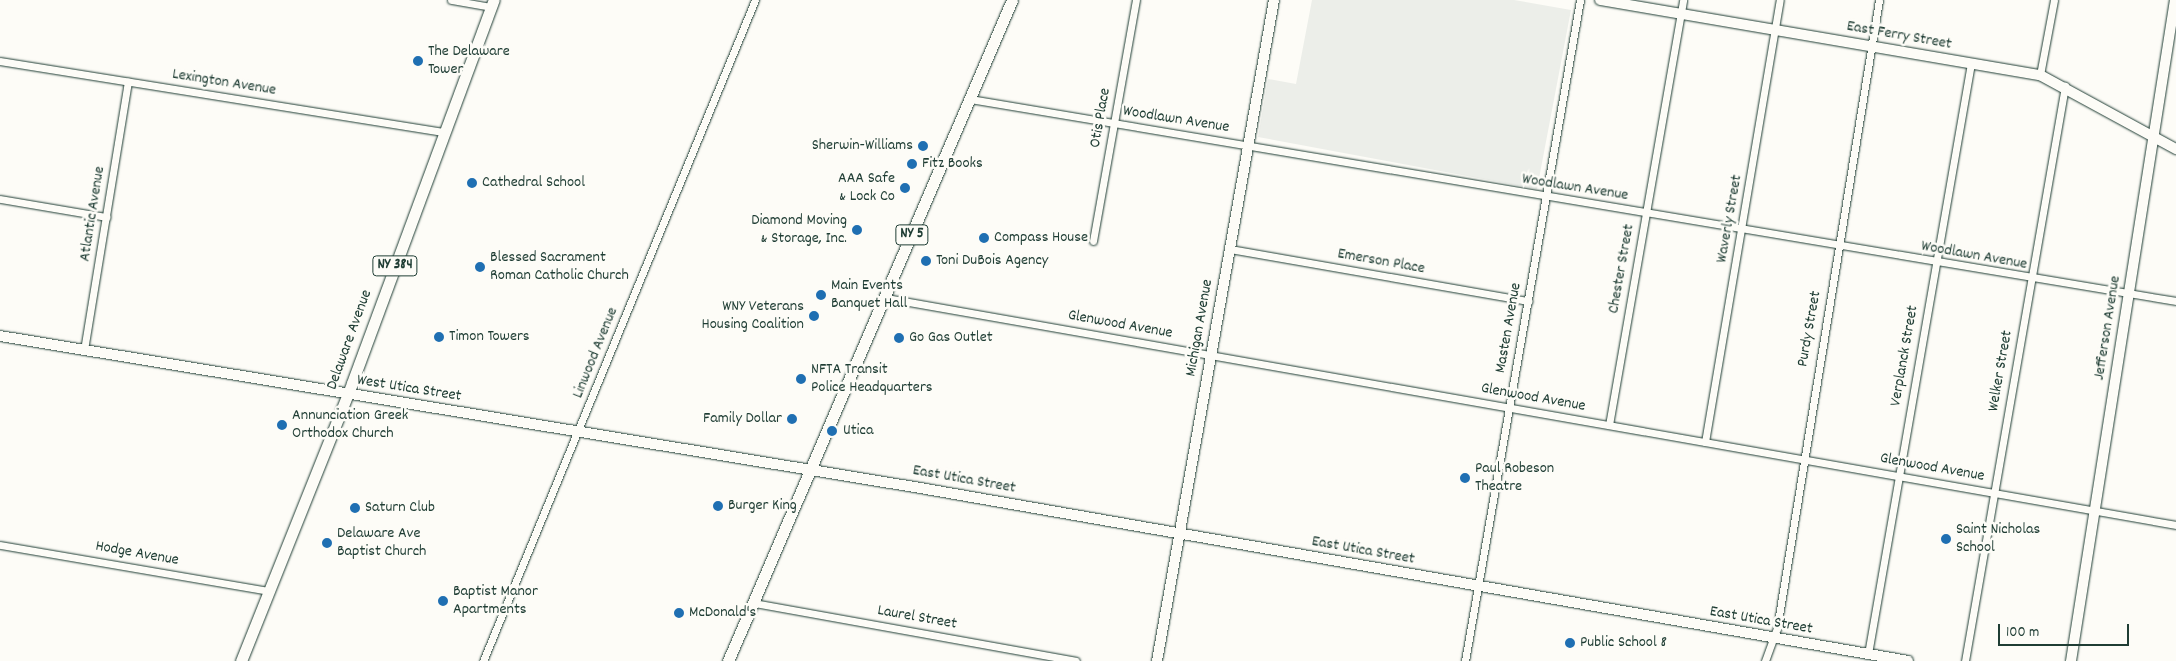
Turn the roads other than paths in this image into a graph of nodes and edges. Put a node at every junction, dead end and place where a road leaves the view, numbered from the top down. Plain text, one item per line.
1 (451, 0) edge
2 (754, 0) edge
3 (1012, 0) edge
4 (1136, 0) edge
5 (1274, 0) edge
6 (1580, 0) edge
7 (1600, 0) edge
8 (1683, 0) edge
9 (1780, 0) edge
10 (1879, 0) edge
11 (2054, 0) edge
12 (2175, 0) edge
13 (493, 3) edge
14 (1681, 14) junction
15 (1776, 30) junction
16 (1872, 46) junction
17 (0, 61) edge
18 (1971, 63) junction
19 (2040, 75) junction
20 (128, 82) junction
21 (2065, 86) junction
22 (970, 99) junction
23 (1114, 124) junction
24 (444, 132) junction
25 (2153, 136) junction
26 (1248, 146) junction
27 (2176, 149) edge
28 (1546, 198) junction
29 (0, 199) edge
30 (1646, 214) junction
31 (106, 217) junction
32 (1742, 231) junction
33 (1093, 242) dead end
34 (1838, 247) junction
35 (1230, 249) junction
36 (1935, 264) junction
37 (2031, 280) junction
38 (2129, 296) junction
39 (886, 298) junction
40 (1528, 301) junction
41 (2176, 301) edge
42 (0, 336) edge
43 (84, 350) junction
44 (1211, 355) junction
45 (348, 394) junction
46 (1509, 408) junction
47 (1609, 425) junction
48 (578, 432) junction
49 (1705, 442) junction
50 (1803, 459) junction
51 (812, 470) junction
52 (1898, 476) junction
53 (1994, 493) junction
54 (2094, 510) junction
55 (2176, 525) edge
56 (1179, 533) junction
57 (0, 545) edge
58 (1478, 586) junction
59 (269, 591) junction
60 (754, 603) junction
61 (1772, 638) junction
62 (1868, 654) junction
63 (241, 661) edge
64 (483, 661) edge
65 (728, 661) edge
66 (1076, 661) edge
67 (1158, 661) edge
68 (1465, 661) edge
69 (1765, 661) edge
70 (1908, 661) edge
71 (1965, 661) edge
72 (2071, 661) edge

1 - 13 street
2 - 48 street, Linwood Avenue
3 - 22 main road, NY 5
4 - 23 street, Otis Place
5 - 26 street, Michigan Avenue
6 - 28 street, Masten Avenue
7 - 14 street, East Ferry Street
8 - 14 street, Chester Street
9 - 15 street, Waverly Street
10 - 16 street, Purdy Street
11 - 19 street
12 - 25 street, Jefferson Avenue
13 - 24 main road, Delaware Avenue / NY 384
14 - 15 street, East Ferry Street
14 - 30 street, Chester Street
15 - 16 street, East Ferry Street
15 - 32 street, Waverly Street
16 - 18 street, East Ferry Street
16 - 34 street, Purdy Street
17 - 20 street, Lexington Avenue
18 - 19 street, East Ferry Street
18 - 36 street, Verplanck Street
19 - 21 street, East Ferry Street
20 - 24 street, Lexington Avenue
20 - 31 street, Atlantic Avenue
21 - 25 street, East Ferry Street
21 - 37 street, Welker Street
22 - 23 street, Woodlawn Avenue
22 - 39 main road, NY 5
23 - 26 street, Woodlawn Avenue
23 - 33 street, Otis Place
24 - 45 main road, Delaware Avenue / NY 384
25 - 27 street, East Ferry Street
25 - 38 street, Jefferson Avenue
26 - 28 street, Woodlawn Avenue
26 - 35 street, Michigan Avenue
28 - 30 street, Woodlawn Avenue
28 - 40 street, Masten Avenue
29 - 31 street
30 - 32 street, Woodlawn Avenue
30 - 47 street, Chester Street
31 - 43 street, Atlantic Avenue
32 - 34 street, Woodlawn Avenue
32 - 49 street, Waverly Street
34 - 36 street, Woodlawn Avenue
34 - 50 street, Purdy Street
35 - 40 street, Emerson Place
35 - 44 street, Michigan Avenue
36 - 37 street, Woodlawn Avenue
36 - 52 street, Verplanck Street
37 - 38 street, Woodlawn Avenue
37 - 53 street, Welker Street
38 - 41 street, Woodlawn Avenue
38 - 54 street, Jefferson Avenue
39 - 44 street, Glenwood Avenue
39 - 51 main road, NY 5
40 - 46 street, Masten Avenue
42 - 43 street, West Utica Street
43 - 45 street, West Utica Street
44 - 46 street, Glenwood Avenue
44 - 56 street, Michigan Avenue
45 - 48 street, West Utica Street
45 - 59 main road, Delaware Avenue / NY 384
46 - 47 street, Glenwood Avenue
46 - 58 street, Masten Avenue
47 - 49 street, Glenwood Avenue
48 - 51 street, West Utica Street
48 - 64 street, Linwood Avenue
49 - 50 street, Glenwood Avenue
50 - 52 street, Glenwood Avenue
50 - 61 street, Purdy Street
51 - 56 street, East Utica Street
51 - 60 main road, NY 5
52 - 53 street, Glenwood Avenue
52 - 62 street, Verplanck Street
53 - 54 street, Glenwood Avenue
53 - 71 street, Welker Street
54 - 55 street, Glenwood Avenue
54 - 72 street, Jefferson Avenue
56 - 58 street, East Utica Street
56 - 67 street, Michigan Avenue
57 - 59 street, Hodge Avenue
58 - 61 street, East Utica Street
58 - 68 street, Masten Avenue
59 - 63 main road, Delaware Avenue / NY 384
60 - 65 main road, NY 5
60 - 66 street, Laurel Street
61 - 62 street, East Utica Street
61 - 69 street, Purdy Street
62 - 70 street, East Utica Street

